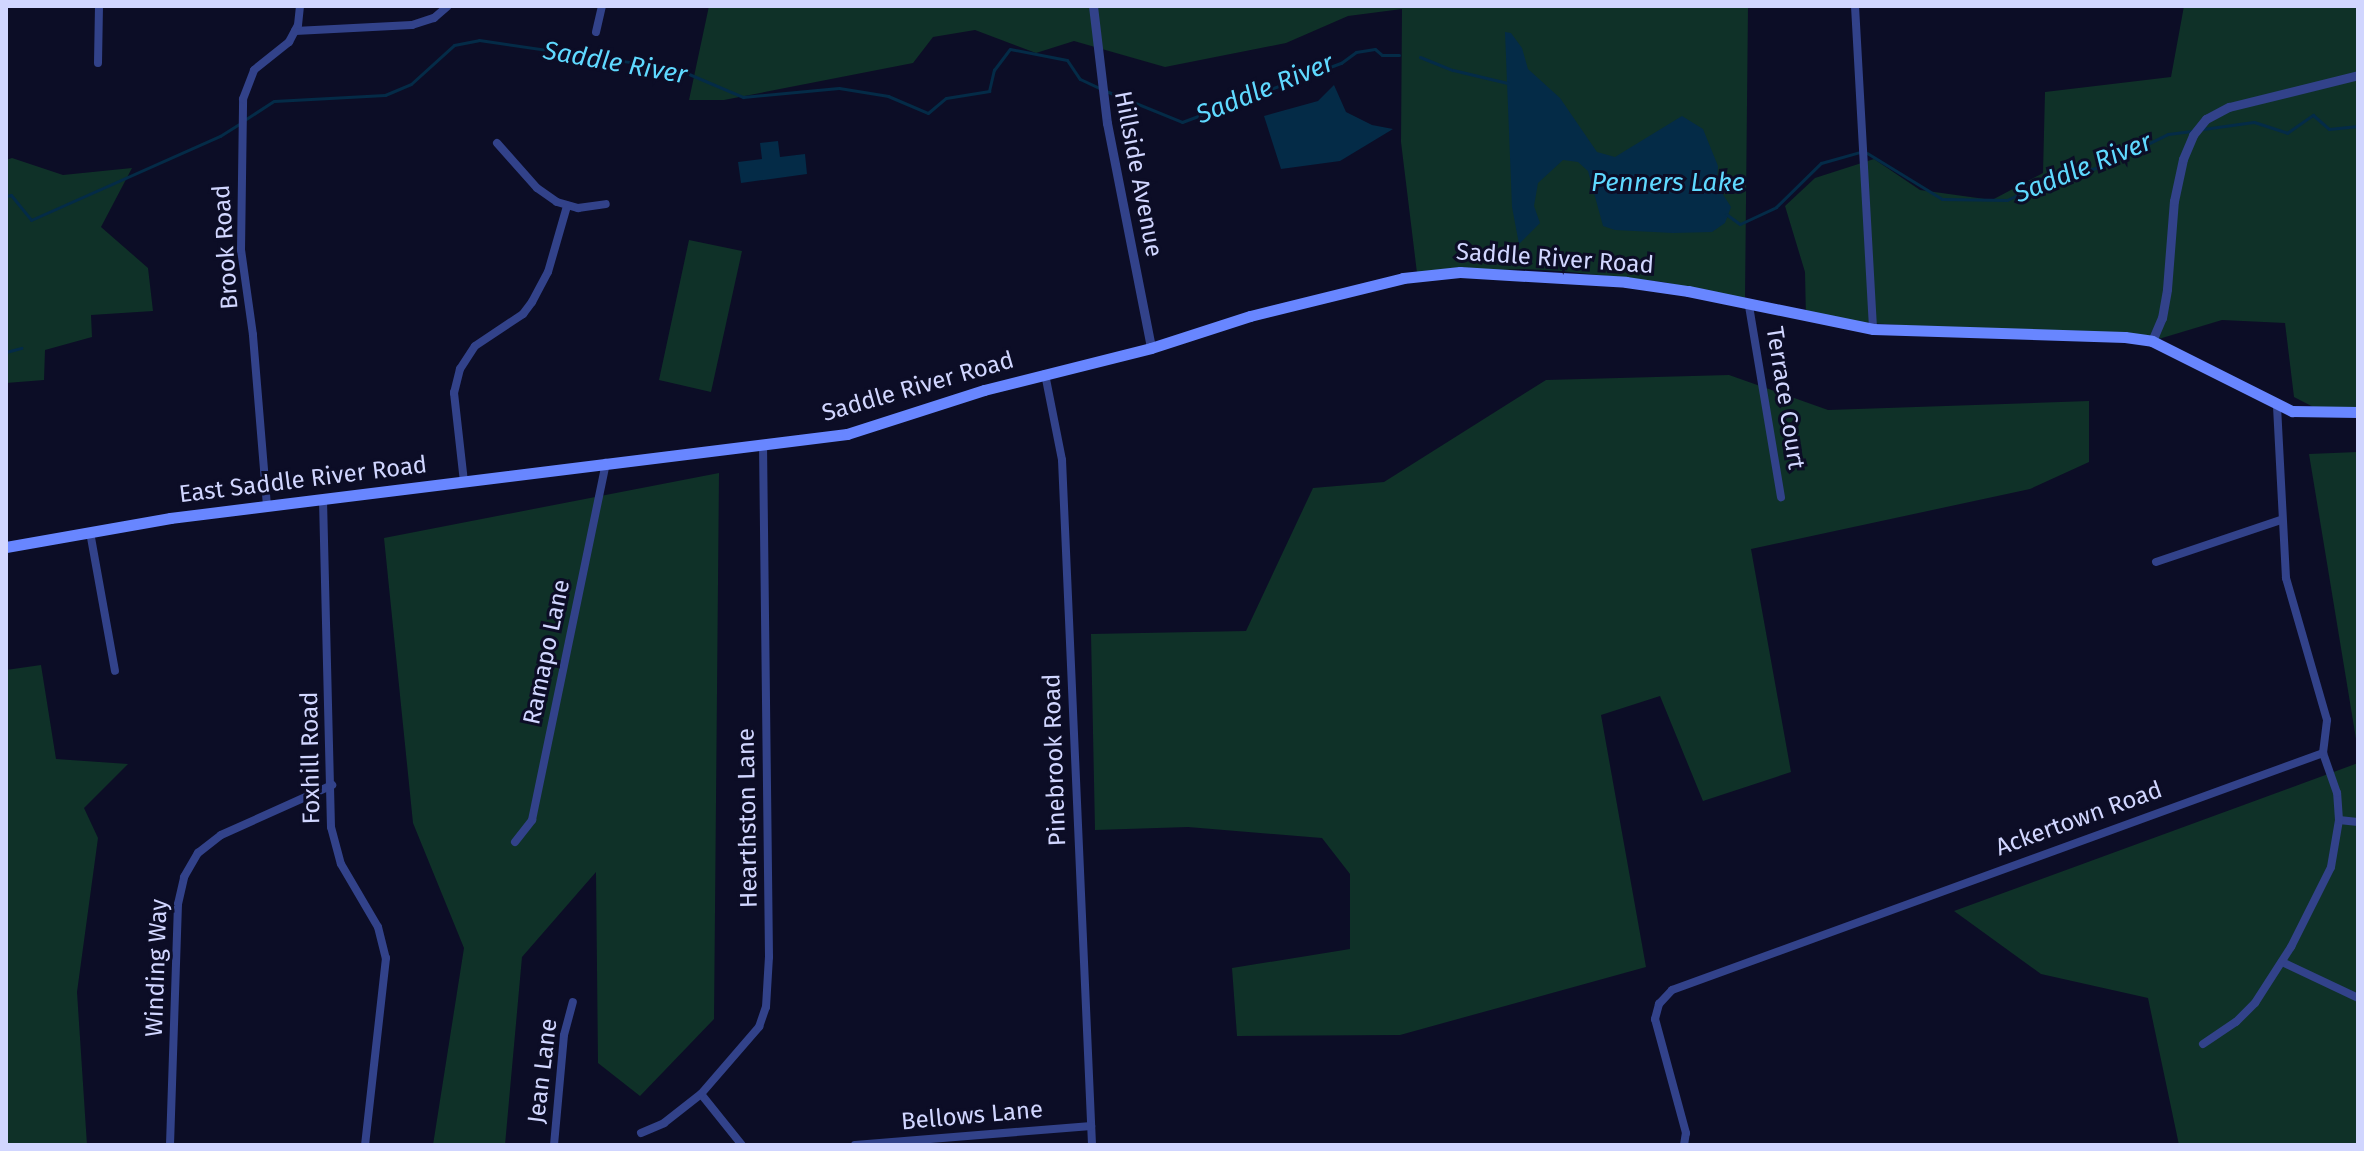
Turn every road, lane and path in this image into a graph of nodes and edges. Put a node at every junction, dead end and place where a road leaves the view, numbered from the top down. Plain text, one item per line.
1 (99, 6) edge
2 (300, 6) edge
3 (448, 6) edge
4 (602, 6) edge
5 (1093, 6) edge
6 (1855, 6) edge
7 (295, 31) junction
8 (596, 32) dead end
9 (98, 63) dead end
10 (2358, 75) edge
11 (497, 143) dead end
12 (606, 204) dead end
13 (567, 206) junction
14 (1749, 306) junction
15 (1873, 329) junction
16 (2152, 341) junction
17 (1151, 348) junction
18 (1045, 374) junction
19 (2277, 406) junction
20 (2358, 412) edge
21 (763, 446) junction
22 (606, 463) junction
23 (464, 482) junction
24 (1781, 497) dead end
25 (323, 500) junction
26 (267, 506) junction
27 (2281, 520) junction
28 (90, 532) junction
29 (6, 547) edge
30 (2156, 562) dead end
31 (115, 671) dead end
32 (2323, 753) junction
33 (332, 785) junction
34 (2339, 820) junction
35 (2358, 822) edge
36 (515, 842) dead end
37 (2282, 962) junction
38 (2358, 998) edge
39 (573, 1002) dead end
40 (2203, 1044) dead end
41 (701, 1094) junction
42 (1091, 1126) junction
43 (641, 1133) dead end
44 (170, 1145) edge
45 (365, 1145) edge
46 (554, 1145) edge
47 (742, 1145) edge
48 (855, 1145) edge
49 (1092, 1145) edge
50 (1684, 1145) edge

1 - 9 street
2 - 7 street
3 - 7 street
4 - 8 street
5 - 17 street, Hillside Avenue
6 - 15 street
7 - 26 street, Brook Road
10 - 16 street
11 - 13 street
12 - 13 street
13 - 23 street
14 - 15 main road, Saddle River Road
14 - 17 main road, Saddle River Road
14 - 24 street, Terrace Court
15 - 16 main road, Saddle River Road
16 - 19 main road, Saddle River Road
17 - 18 main road, Saddle River Road
18 - 21 main road, Saddle River Road
18 - 42 street, Pinebrook Road
19 - 20 main road, Saddle River Road
19 - 27 street
21 - 22 main road, Saddle River Road
21 - 41 street, Hearthston Lane
22 - 23 main road, East Saddle River Road
22 - 36 street, Ramapo Lane
23 - 25 main road, East Saddle River Road
25 - 26 main road, East Saddle River Road
25 - 33 street, Foxhill Road
26 - 28 main road, East Saddle River Road
27 - 30 street
27 - 32 street
28 - 29 main road, East Saddle River Road
28 - 31 street
32 - 34 street
32 - 50 street, Ackertown Road
33 - 44 street, Winding Way
33 - 45 street, Foxhill Road
34 - 35 street
34 - 37 street
37 - 38 street
37 - 40 street
39 - 46 street, Jean Lane
41 - 43 street, Hearthston Lane
41 - 47 street
42 - 48 street, Bellows Lane
42 - 49 street, Pinebrook Road

